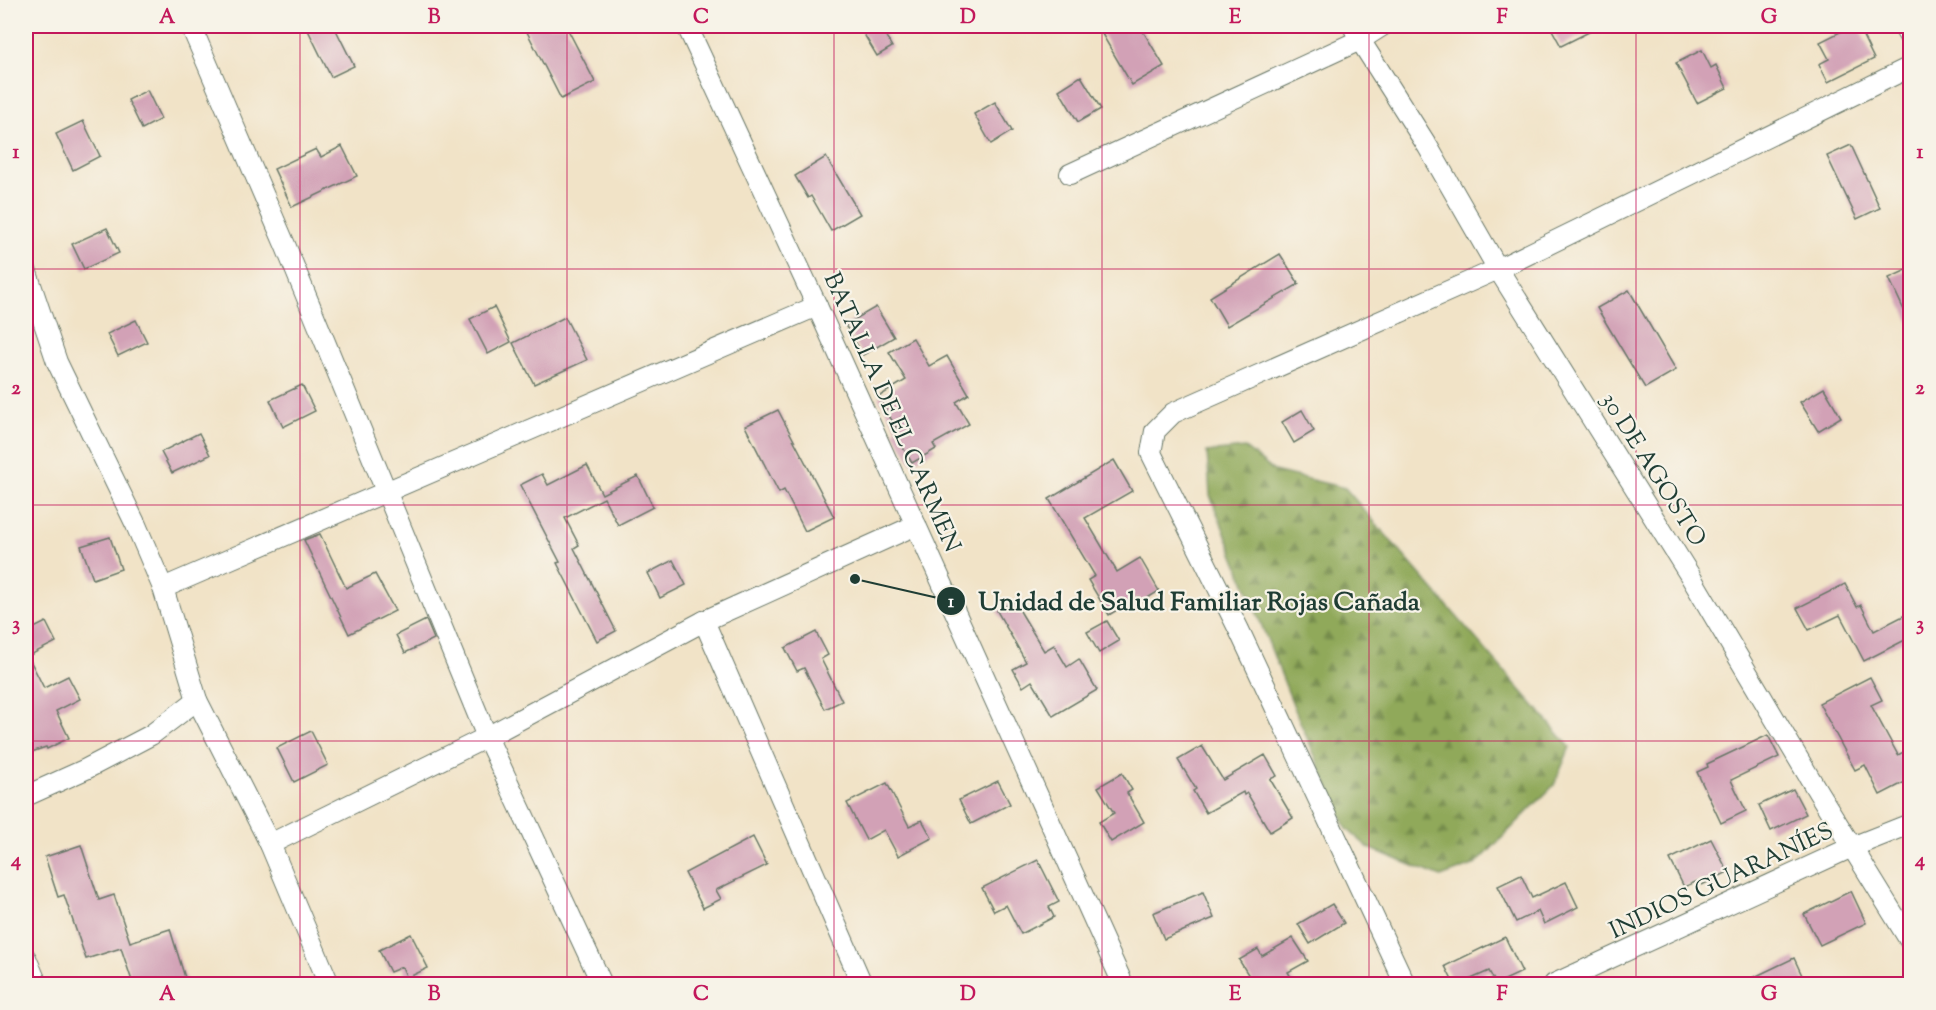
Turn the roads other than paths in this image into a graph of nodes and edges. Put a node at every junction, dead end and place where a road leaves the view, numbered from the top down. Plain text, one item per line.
1 (191, 26) edge
2 (687, 26) edge
3 (1382, 26) edge
4 (1903, 26) edge
5 (1356, 33) edge
6 (1911, 38) edge
7 (1911, 67) edge
8 (1070, 174) dead end
9 (1498, 269) junction
10 (26, 270) edge
11 (817, 306) junction
12 (32, 308) edge
13 (387, 491) junction
14 (916, 525) junction
15 (163, 588) junction
16 (704, 621) junction
17 (197, 700) junction
18 (487, 737) junction
19 (26, 796) edge
20 (1911, 824) edge
21 (270, 844) junction
22 (1852, 848) junction
23 (1911, 941) edge
24 (26, 958) edge
25 (37, 984) edge
26 (329, 984) edge
27 (602, 984) edge
28 (862, 984) edge
29 (1123, 984) edge
30 (1405, 984) edge
31 (1554, 984) edge

1 - 13 street
2 - 11 street, BATALLA DE EL CARMEN
3 - 5 street
4 - 6 street
5 - 8 street
5 - 9 street, 30 DE AGOSTO
7 - 9 street
9 - 22 street, 30 DE AGOSTO
9 - 30 street
10 - 12 street
11 - 13 street
11 - 14 street, BATALLA DE EL CARMEN
12 - 15 street
13 - 15 street
13 - 18 street
14 - 16 street
14 - 29 street, BATALLA DE EL CARMEN
15 - 17 street
16 - 18 street
16 - 28 street
17 - 19 street
17 - 21 street
18 - 21 street
18 - 27 street
20 - 22 street, INDIOS GUARANÍES
21 - 26 street
22 - 23 street, 30 DE AGOSTO
22 - 31 street, INDIOS GUARANÍES
24 - 25 street

